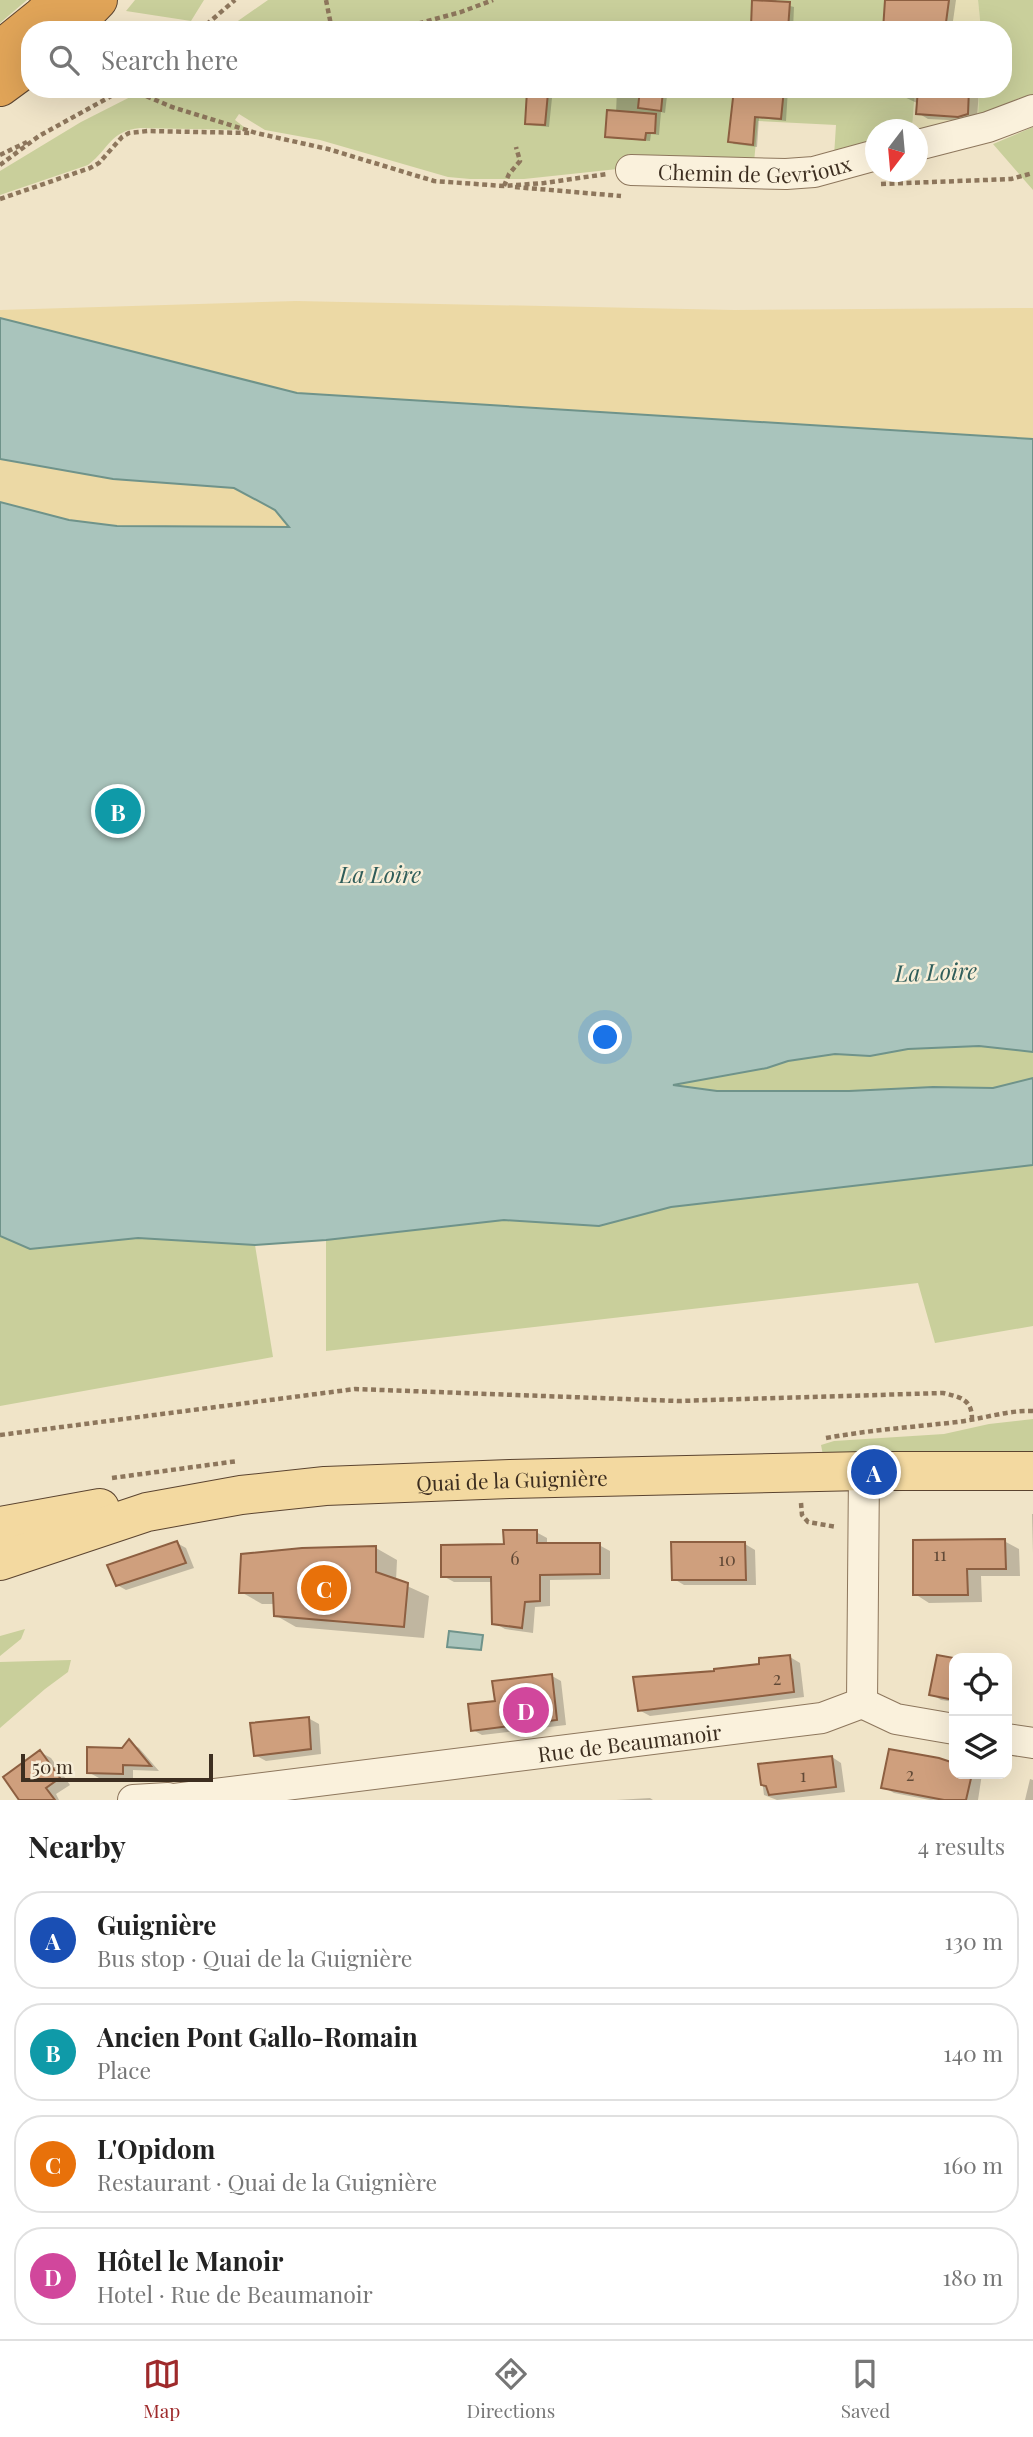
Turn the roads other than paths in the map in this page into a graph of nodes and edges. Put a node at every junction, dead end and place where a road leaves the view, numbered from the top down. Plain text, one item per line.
1 (58, 0) edge
2 (98, 0) edge
3 (36, 21) edge
4 (78, 21) edge
5 (21, 33) edge
6 (0, 50) edge
7 (21, 72) edge
8 (0, 88) edge
9 (1033, 110) edge
10 (928, 142) edge
11 (865, 169) edge
12 (631, 170) road end
13 (864, 1471) junction
14 (1033, 1471) edge
15 (147, 1512) junction
16 (0, 1526) edge
17 (0, 1561) edge
18 (862, 1703) junction
19 (949, 1728) edge
20 (1012, 1740) edge
21 (1033, 1743) edge
22 (167, 1799) edge
23 (133, 1800) edge

1 - 3 highway
2 - 4 highway
5 - 6 highway
7 - 8 highway
9 - 10 street
11 - 12 street, Chemin de Gevrioux
13 - 14 main road, Quai de la Guignière
13 - 15 main road, Quai de la Guignière
13 - 18 street
15 - 16 main road
15 - 17 main road, Quai de la Guignière
18 - 19 street
18 - 22 street, Rue de Beaumanoir
20 - 21 street
22 - 23 street, Rue de Beaumanoir

